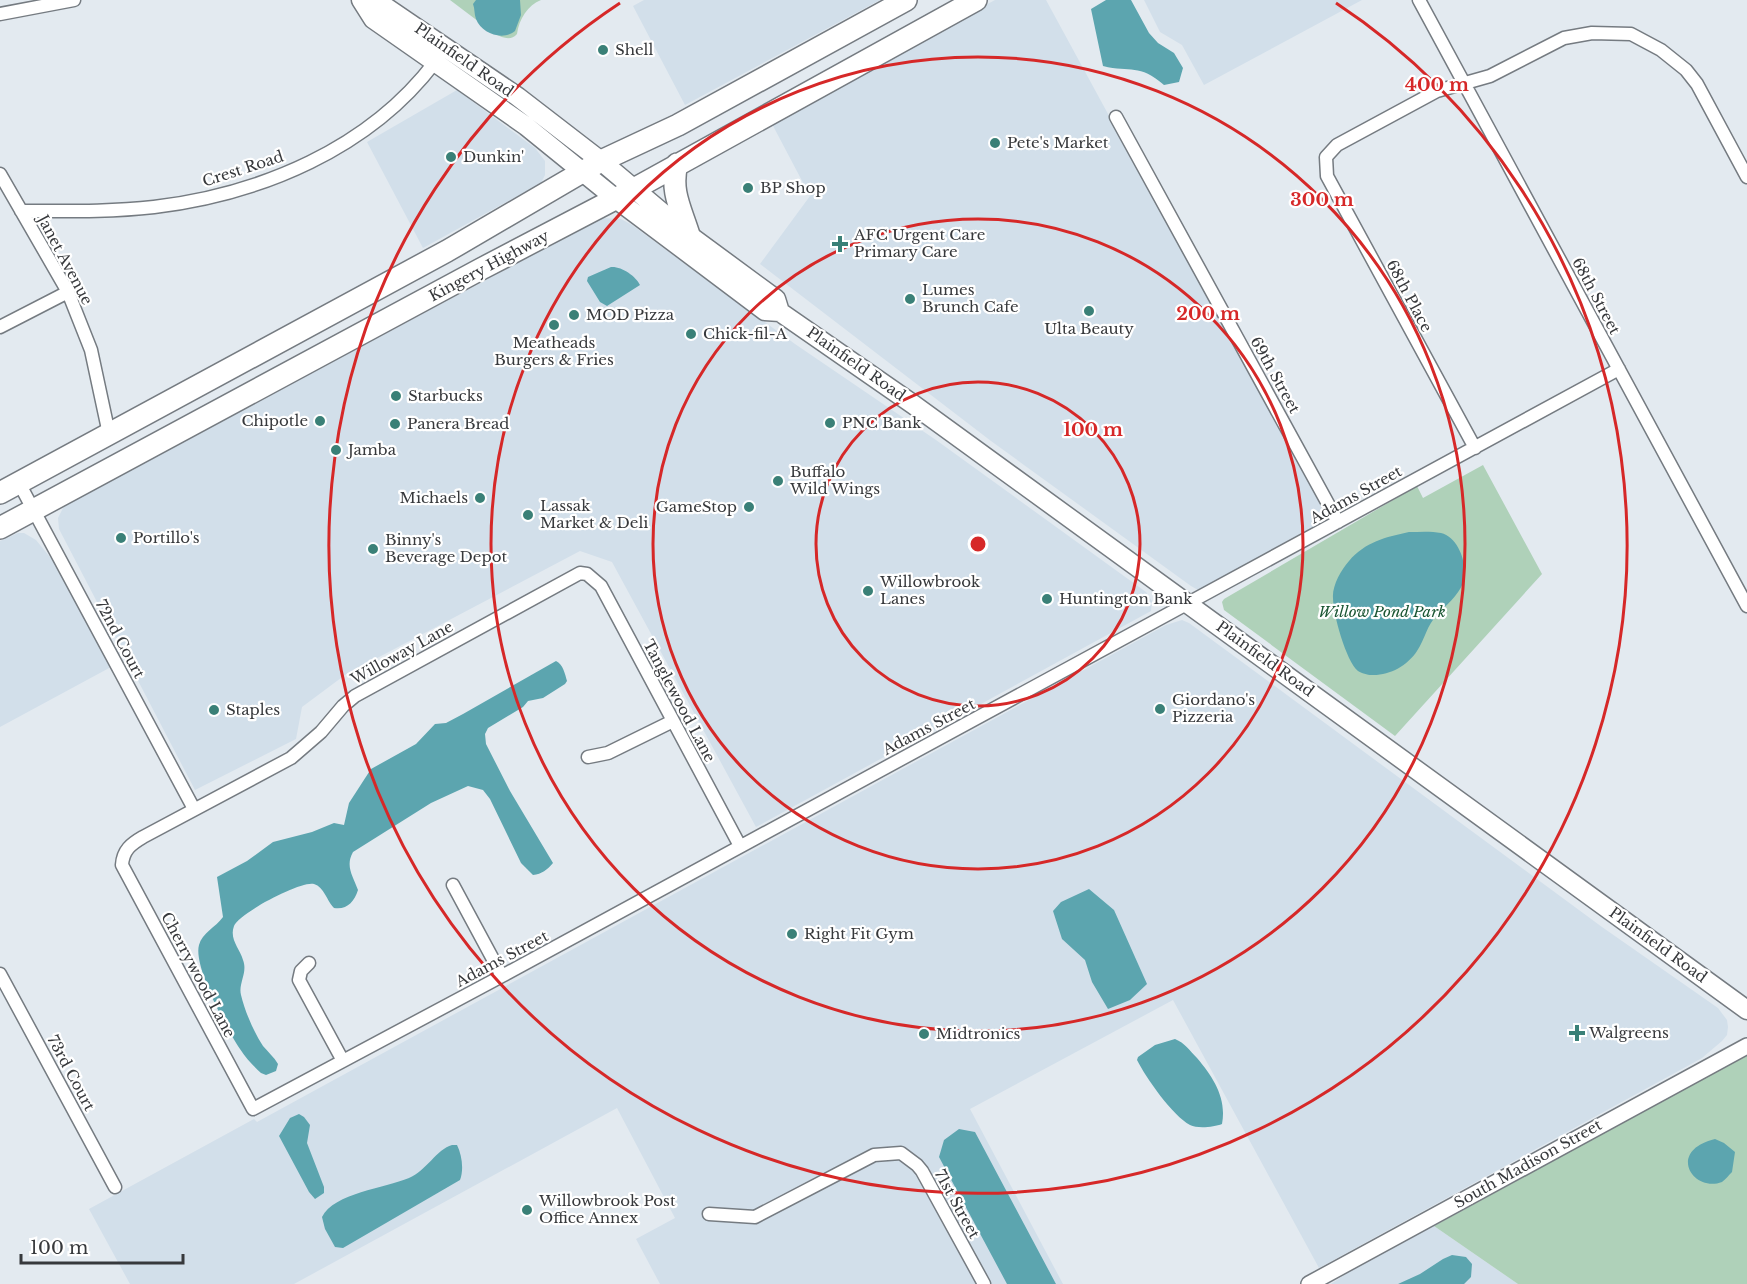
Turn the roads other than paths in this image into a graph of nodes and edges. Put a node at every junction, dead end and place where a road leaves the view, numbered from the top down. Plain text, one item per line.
1 (74, 0) edge
2 (906, 0) edge
3 (976, 0) edge
4 (1419, 0) edge
5 (362, 1) edge
6 (0, 14) edge
7 (435, 62) junction
8 (1464, 84) junction
9 (1116, 117) dead end
10 (601, 161) junction
11 (677, 164) junction
12 (581, 172) junction
13 (0, 174) edge
14 (1747, 177) edge
15 (625, 194) junction
16 (21, 211) junction
17 (689, 235) junction
18 (68, 292) junction
19 (780, 312) junction
20 (0, 327) edge
21 (1619, 369) junction
22 (109, 434) junction
23 (1474, 448) junction
24 (20, 483) junction
25 (0, 493) edge
26 (34, 509) junction
27 (1338, 522) junction
28 (0, 528) edge
29 (587, 574) joint
30 (1187, 603) junction
31 (1747, 606) edge
32 (673, 721) junction
33 (588, 757) dead end
34 (194, 809) junction
35 (740, 846) junction
36 (123, 855) joint
37 (453, 885) dead end
38 (309, 963) dead end
39 (0, 974) edge
40 (502, 976) junction
41 (1747, 1010) edge
42 (1747, 1046) edge
43 (343, 1061) junction
44 (253, 1109) joint
45 (115, 1187) dead end
46 (709, 1215) dead end
47 (984, 1284) edge
48 (1309, 1284) edge

1 - 6 street
2 - 10 highway
3 - 11 highway, Kingery Highway
4 - 8 street, 68th Street
5 - 7 main road, Plainfield Road
5 - 10 main road, Plainfield Road
7 - 12 main road, Plainfield Road
7 - 16 street, Crest Road
8 - 14 street
8 - 21 street, 68th Street
8 - 23 street, 68th Place
9 - 27 street, 69th Street
10 - 12 highway
10 - 15 main road, Plainfield Road
11 - 15 highway, Kingery Highway
11 - 17 highway
12 - 15 main road, Plainfield Road
12 - 22 highway
13 - 16 street, Janet Avenue
15 - 17 main road, Plainfield Road
15 - 19 main road, Plainfield Road
15 - 26 highway, Kingery Highway
16 - 18 street, Janet Avenue
17 - 19 main road, Plainfield Road
18 - 20 street
18 - 22 street, Janet Avenue
19 - 30 main road, Plainfield Road
21 - 23 street, Adams Street
21 - 31 street, 68th Street
22 - 24 highway
23 - 27 street, Adams Street
24 - 25 highway
24 - 26 street, 72nd Court
26 - 28 highway, Kingery Highway
26 - 34 street, 72nd Court
27 - 30 street, Adams Street
29 - 32 street, Tanglewood Lane
29 - 34 street, Willoway Lane
30 - 35 street, Adams Street
30 - 41 main road, Plainfield Road
32 - 33 street
32 - 35 street, Tanglewood Lane
34 - 36 street, Willoway Lane
35 - 40 street, Adams Street
36 - 44 street, Cherrywood Lane
37 - 40 street
38 - 43 street
39 - 45 street, 73rd Court
40 - 43 street, Adams Street
42 - 48 street, South Madison Street
43 - 44 street, Adams Street
46 - 47 street, 71st Street

